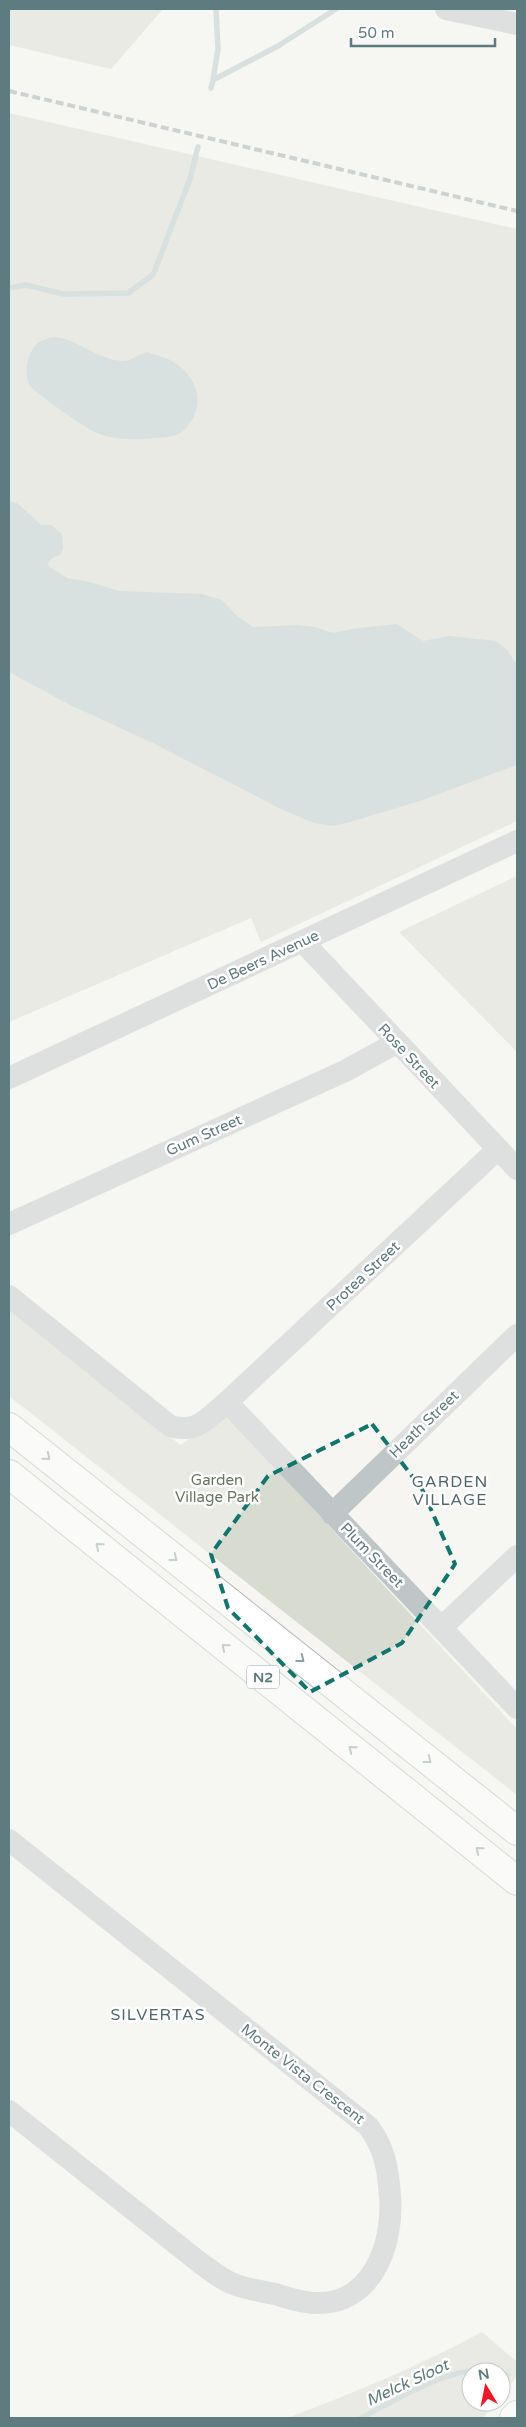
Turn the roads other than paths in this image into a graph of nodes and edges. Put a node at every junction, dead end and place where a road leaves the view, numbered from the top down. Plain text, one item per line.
1 (446, 9) edge
2 (517, 24) edge
3 (517, 841) edge
4 (303, 942) junction
5 (396, 1042) junction
6 (9, 1078) edge
7 (498, 1149) junction
8 (517, 1170) edge
9 (9, 1224) edge
10 (9, 1296) edge
11 (517, 1335) edge
12 (227, 1402) junction
13 (9, 1426) edge
14 (9, 1474) edge
15 (332, 1514) junction
16 (517, 1556) edge
17 (441, 1628) junction
18 (517, 1708) edge
19 (517, 1831) edge
20 (9, 1840) edge
21 (517, 1881) edge
22 (9, 2111) edge
23 (517, 2415) edge
24 (514, 2418) edge

1 - 2 street
3 - 4 street, De Beers Avenue
4 - 5 street, Rose Street
4 - 6 street, De Beers Avenue
5 - 7 street, Rose Street
5 - 9 street, Gum Street
7 - 8 street, Rose Street
7 - 12 street, Protea Street
10 - 12 street
11 - 15 street, Heath Street
12 - 15 street, Plum Street
13 -> 19 main road, N2
21 -> 14 main road, N2
15 - 17 street, Plum Street
16 - 17 street
17 - 18 street, Plum Street
20 - 22 street, Monte Vista Crescent
23 - 24 main road

